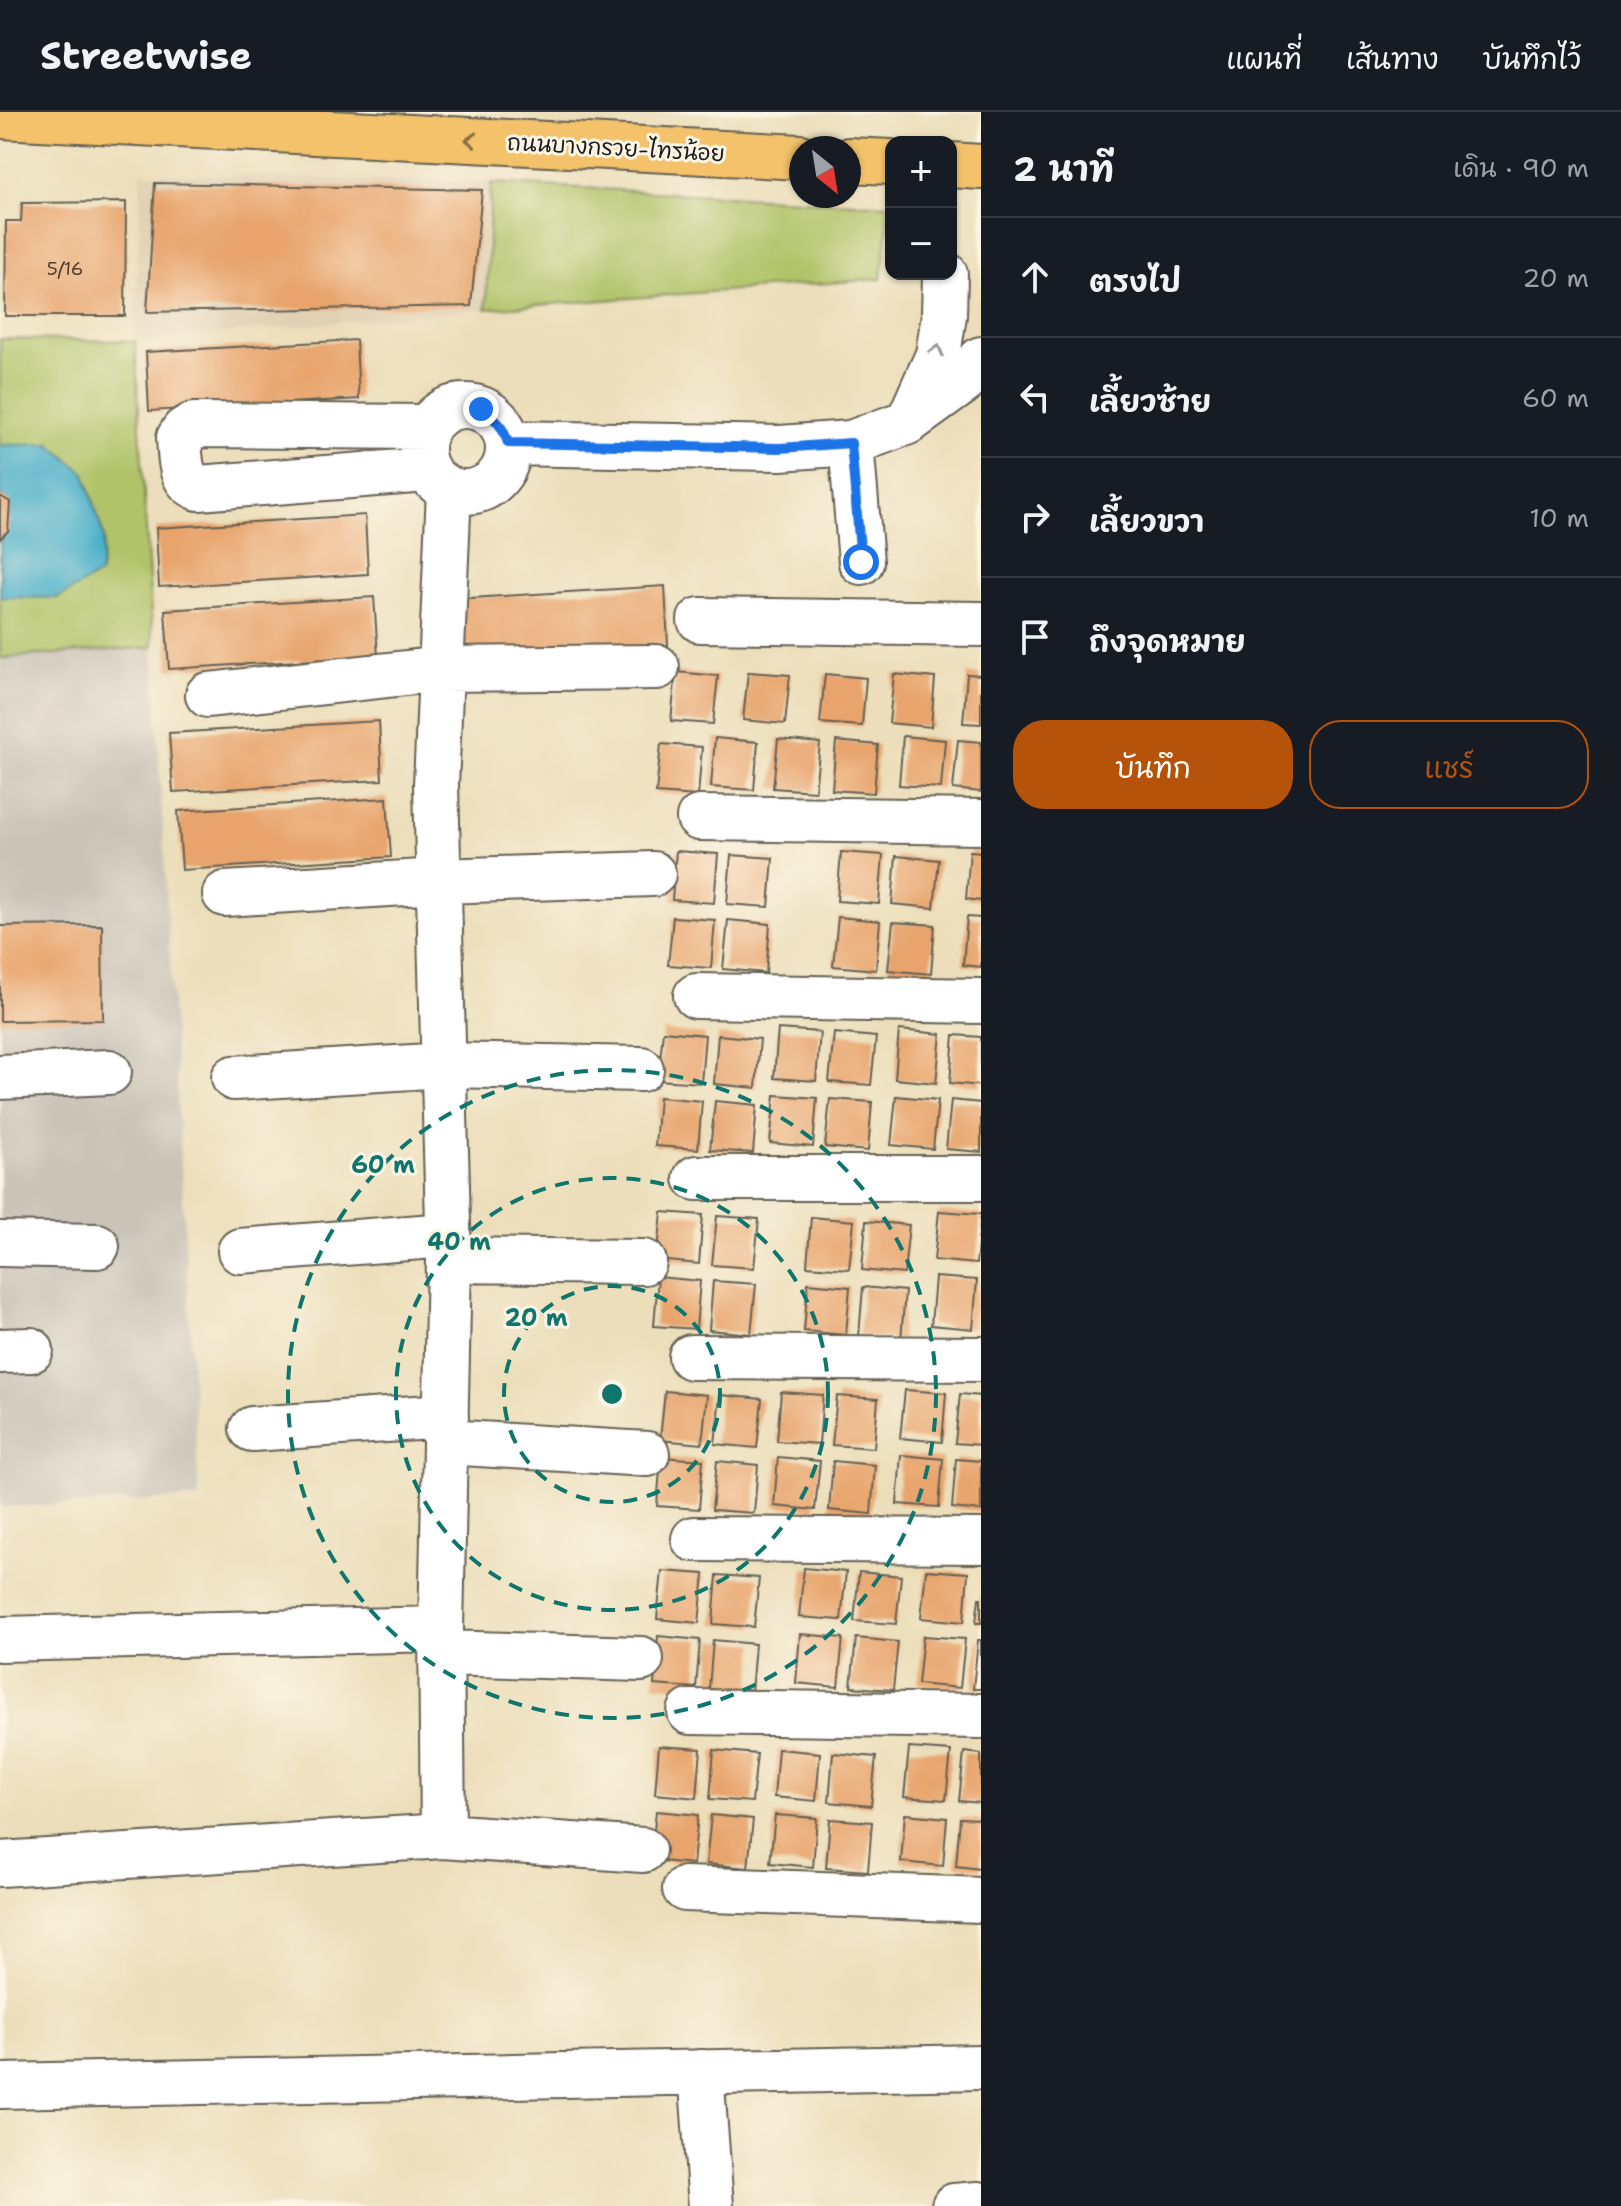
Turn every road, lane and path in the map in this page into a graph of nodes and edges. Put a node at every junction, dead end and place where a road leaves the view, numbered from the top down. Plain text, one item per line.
1 (0, 116) edge
2 (789, 156) edge
3 (861, 161) edge
4 (885, 162) edge
5 (957, 165) edge
6 (981, 167) edge
7 (945, 280) edge
8 (981, 359) edge
9 (908, 422) junction
10 (428, 427) junction
11 (508, 443) junction
12 (851, 443) junction
13 (438, 480) junction
14 (861, 562) dead end
15 (700, 620) dead end
16 (981, 624) edge
17 (657, 667) dead end
18 (442, 669) junction
19 (208, 695) dead end
20 (699, 818) dead end
21 (981, 822) edge
22 (653, 874) dead end
23 (439, 881) junction
24 (225, 894) dead end
25 (696, 996) dead end
26 (981, 1001) edge
27 (445, 1065) junction
28 (641, 1069) dead end
29 (109, 1072) dead end
30 (0, 1077) edge
31 (234, 1078) dead end
32 (696, 1178) dead end
33 (981, 1178) edge
34 (0, 1244) edge
35 (97, 1246) dead end
36 (448, 1247) junction
37 (240, 1251) dead end
38 (644, 1262) dead end
39 (691, 1357) dead end
40 (981, 1359) edge
41 (252, 1429) dead end
42 (446, 1429) junction
43 (647, 1454) dead end
44 (694, 1539) dead end
45 (981, 1541) edge
46 (0, 1639) edge
47 (441, 1641) junction
48 (641, 1659) dead end
49 (690, 1712) dead end
50 (981, 1716) edge
51 (443, 1836) junction
52 (643, 1850) dead end
53 (0, 1864) edge
54 (685, 1889) dead end
55 (981, 1900) edge
56 (981, 2067) edge
57 (701, 2072) junction
58 (0, 2086) edge
59 (711, 2206) edge

2 -> 1 main road, ถนนบางกรวย-ไทรน้อย
3 - 4 main road
5 - 6 main road
9 -> 7 street
8 - 9 street
9 - 12 street
10 - 11 street
10 - 13 street
10 - 13 street
11 - 12 street
11 - 13 street
12 - 14 street
13 - 18 street
15 - 16 street
17 - 18 street
18 - 19 street
18 - 23 street
20 - 21 street
22 - 23 street
23 - 24 street
23 - 27 street
25 - 26 street
27 - 28 street
27 - 31 street
27 - 36 street
29 - 30 street
32 - 33 street
34 - 35 street
36 - 37 street
36 - 38 street
36 - 42 street
39 - 40 street
41 - 42 street
42 - 43 street
42 - 47 street
44 - 45 street
46 - 47 street
47 - 48 street
47 - 51 street
49 - 50 street
51 - 52 street
51 - 53 street
54 - 55 street
56 - 57 street
57 - 58 street
57 - 59 street

